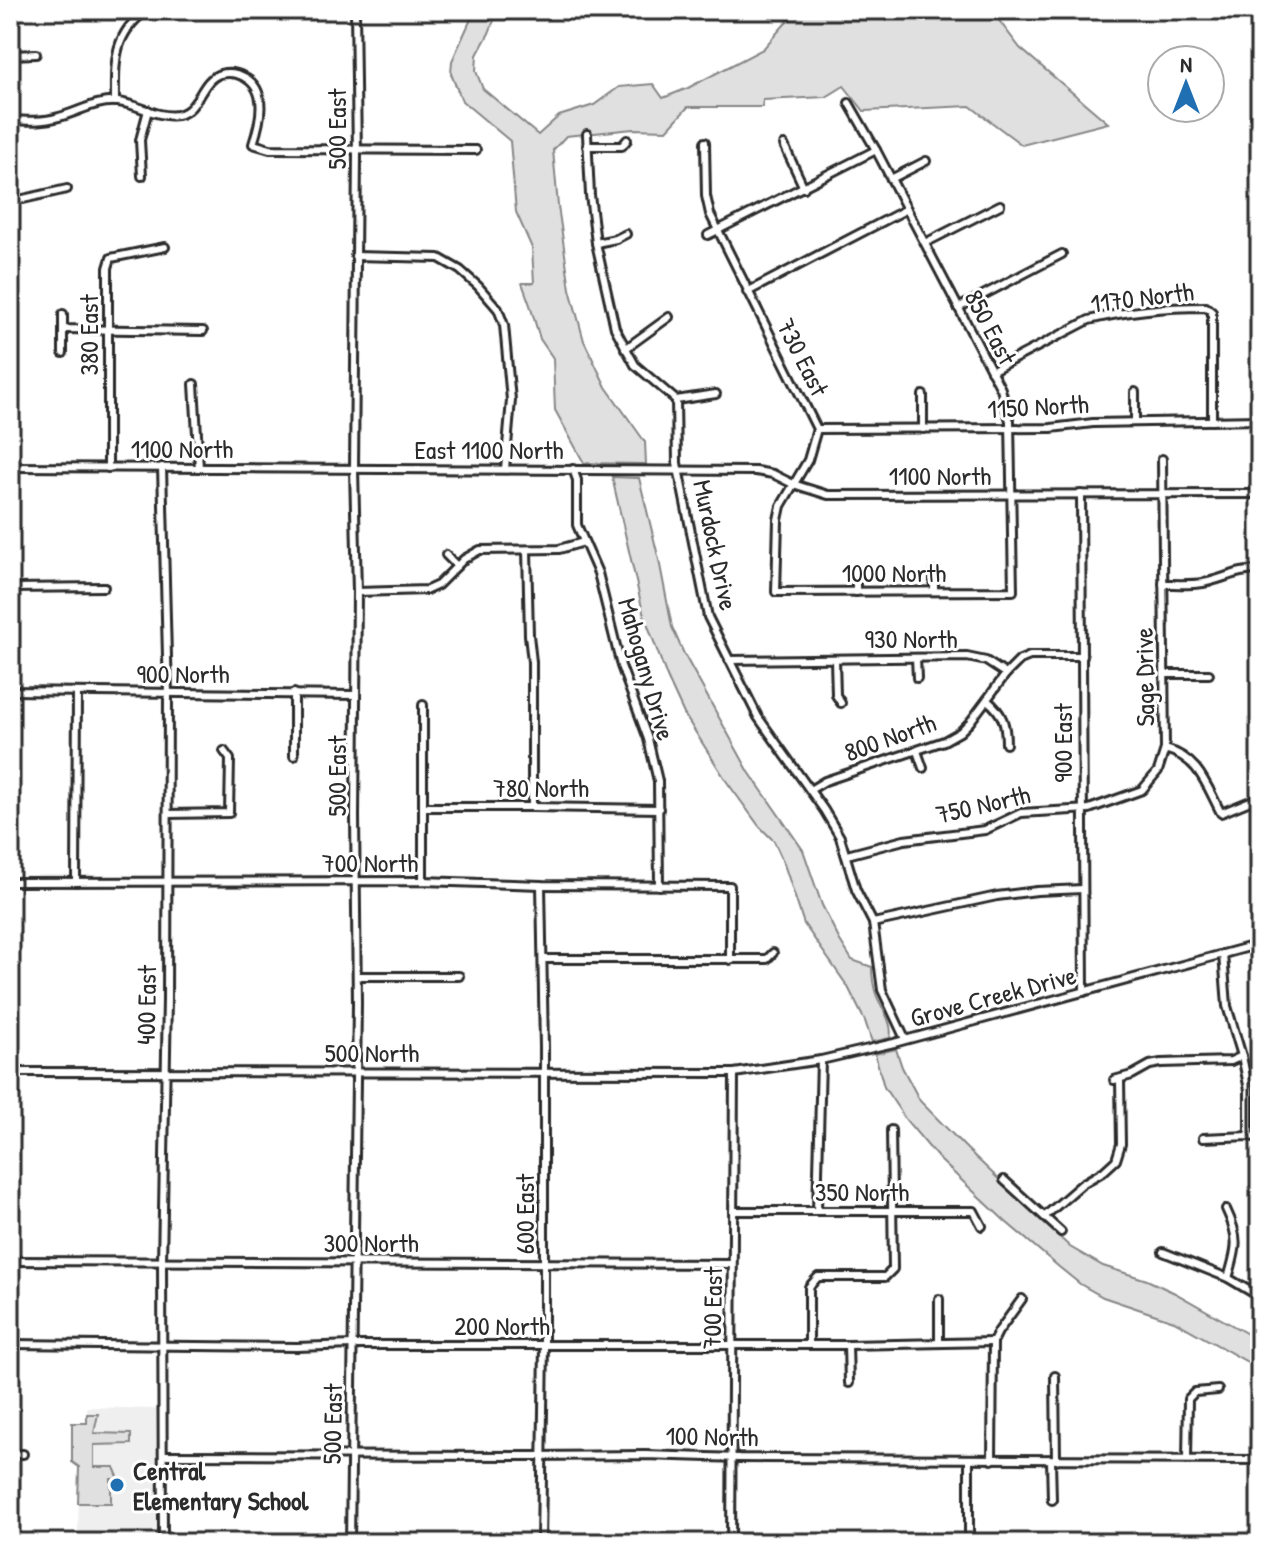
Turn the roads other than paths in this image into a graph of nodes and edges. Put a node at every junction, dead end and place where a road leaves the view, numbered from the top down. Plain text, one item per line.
1 (12, 10) edge
2 (147, 10) edge
3 (355, 10) edge
4 (36, 54) dead end
5 (11, 55) edge
6 (115, 102) junction
7 (849, 103) dead end
8 (148, 110) junction
9 (10, 120) edge
10 (587, 134) dead end
11 (627, 140) dead end
12 (705, 142) dead end
13 (784, 145) dead end
14 (587, 146) junction
15 (357, 149) junction
16 (476, 150) dead end
17 (876, 150) junction
18 (926, 161) dead end
19 (142, 176) dead end
20 (891, 179) junction
21 (804, 188) junction
22 (67, 189) dead end
23 (10, 202) edge
24 (1000, 205) dead end
25 (907, 209) junction
26 (717, 232) junction
27 (626, 234) dead end
28 (708, 235) dead end
29 (596, 243) junction
30 (925, 243) junction
31 (165, 247) dead end
32 (1062, 254) dead end
33 (355, 256) junction
34 (747, 292) junction
35 (958, 308) junction
36 (63, 314) dead end
37 (669, 317) dead end
38 (63, 329) junction
39 (108, 329) junction
40 (203, 331) dead end
41 (625, 349) junction
42 (63, 353) dead end
43 (991, 371) junction
44 (194, 384) dead end
45 (1135, 392) dead end
46 (716, 394) dead end
47 (923, 395) dead end
48 (676, 400) junction
49 (1260, 420) edge
50 (1212, 421) junction
51 (1135, 422) junction
52 (1010, 428) junction
53 (817, 429) junction
54 (923, 429) junction
55 (1162, 459) dead end
56 (10, 467) edge
57 (162, 467) junction
58 (108, 468) junction
59 (199, 468) junction
60 (354, 469) junction
61 (505, 469) junction
62 (573, 469) junction
63 (624, 469) joint
64 (679, 470) junction
65 (793, 484) junction
66 (1081, 494) junction
67 (1162, 494) junction
68 (1260, 494) edge
69 (1012, 495) junction
70 (584, 542) junction
71 (527, 550) junction
72 (446, 555) dead end
73 (457, 566) junction
74 (1260, 570) edge
75 (856, 572) dead end
76 (934, 572) dead end
77 (445, 579) junction
78 (1163, 584) junction
79 (104, 587) dead end
80 (453, 587) dead end
81 (10, 588) edge
82 (934, 591) junction
83 (1013, 591) joint
84 (357, 592) junction
85 (776, 592) joint
86 (856, 592) junction
87 (1083, 656) junction
88 (916, 658) junction
89 (835, 659) junction
90 (729, 660) junction
91 (1006, 674) junction
92 (1164, 674) junction
93 (1209, 674) dead end
94 (917, 678) dead end
95 (10, 691) edge
96 (77, 692) junction
97 (294, 693) junction
98 (168, 694) junction
99 (356, 695) junction
100 (987, 700) junction
101 (841, 703) dead end
102 (423, 705) dead end
103 (1006, 744) dead end
104 (1165, 749) junction
105 (224, 751) dead end
106 (917, 751) junction
107 (294, 756) dead end
108 (923, 768) dead end
109 (810, 790) junction
110 (1260, 797) edge
111 (423, 807) junction
112 (532, 807) junction
113 (659, 809) junction
114 (1082, 811) junction
115 (168, 814) junction
116 (847, 855) junction
117 (168, 881) junction
118 (423, 881) junction
119 (10, 882) edge
120 (76, 882) junction
121 (356, 882) junction
122 (541, 885) junction
123 (659, 886) junction
124 (1083, 889) junction
125 (873, 923) junction
126 (1260, 944) edge
127 (773, 953) dead end
128 (1223, 954) junction
129 (543, 959) junction
130 (730, 960) junction
131 (357, 976) junction
132 (459, 976) dead end
133 (1084, 992) junction
134 (905, 1039) junction
135 (1242, 1056) junction
136 (821, 1060) junction
137 (10, 1072) edge
138 (165, 1072) junction
139 (355, 1072) junction
140 (544, 1073) junction
141 (734, 1073) junction
142 (891, 1130) dead end
143 (1249, 1136) junction
144 (1203, 1138) dead end
145 (1260, 1138) edge
146 (1004, 1180) dead end
147 (1226, 1209) dead end
148 (733, 1211) junction
149 (817, 1211) junction
150 (893, 1211) junction
151 (1045, 1216) junction
152 (982, 1226) dead end
153 (1061, 1232) dead end
154 (1163, 1252) dead end
155 (10, 1261) edge
156 (162, 1262) junction
157 (353, 1262) junction
158 (544, 1262) junction
159 (732, 1264) junction
160 (1228, 1278) junction
161 (1260, 1297) edge
162 (939, 1299) dead end
163 (1022, 1299) dead end
164 (993, 1342) junction
165 (939, 1343) junction
166 (10, 1344) edge
167 (731, 1344) junction
168 (353, 1345) junction
169 (544, 1345) junction
170 (809, 1345) junction
171 (848, 1345) junction
172 (163, 1346) junction
173 (1055, 1376) dead end
174 (849, 1383) dead end
175 (1218, 1390) dead end
176 (10, 1454) edge
177 (23, 1454) dead end
178 (163, 1455) junction
179 (352, 1456) junction
180 (542, 1456) junction
181 (731, 1457) junction
182 (969, 1459) junction
183 (1187, 1459) junction
184 (992, 1460) junction
185 (1054, 1460) junction
186 (1260, 1460) edge
187 (1052, 1500) dead end
188 (163, 1543) edge
189 (350, 1543) edge
190 (541, 1543) edge
191 (731, 1543) edge
192 (969, 1543) edge

1 - 5 street
2 - 6 street
3 - 15 street, 500 East
4 - 5 street
5 - 9 street
6 - 8 street
6 - 9 street
7 - 17 street, 850 East
8 - 15 street
8 - 19 street
10 - 14 street
11 - 14 street
12 - 26 street, 730 East
13 - 21 street
14 - 29 street
15 - 16 street
15 - 33 street, 500 East
17 - 20 street, 850 East
17 - 21 street
18 - 20 street
20 - 25 street, 850 East
21 - 26 street
22 - 23 street
24 - 30 street
25 - 30 street, 850 East
25 - 34 street
26 - 28 street
26 - 34 street, 730 East
27 - 29 street
29 - 41 street
30 - 35 street, 850 East
31 - 39 street, 380 East
32 - 35 street
33 - 60 street, 500 East
33 - 61 street
34 - 53 street, 730 East
35 - 43 street, 850 East
36 - 38 street
37 - 41 street
38 - 39 street
38 - 42 street
39 - 40 street
39 - 58 street, 380 East
41 - 48 street
43 - 50 street, 1170 North
43 - 52 street, 850 East
44 - 59 street
45 - 51 street
46 - 48 street
47 - 54 street
48 - 64 street, Murdock Drive
49 - 50 street, 1150 North
50 - 51 street, 1150 North
51 - 52 street, 1150 North
52 - 54 street, 1150 North
52 - 69 street, 850 East
53 - 54 street, 1150 North
53 - 65 street, 730 East
55 - 67 street, Sage Drive
56 - 58 street, 1100 North
57 - 58 street, 1100 North
57 - 59 street, 1100 North
57 - 98 street, 400 East
59 - 60 street, 1100 North
60 - 61 street, East 1100 North
60 - 84 street, 500 East
61 - 62 street, East 1100 North
62 - 63 street, East 1100 North
62 - 70 street, Mahogany Drive
63 - 64 street, 1100 North
64 - 65 street, 1100 North
64 - 90 street, Murdock Drive
65 - 69 street, 1100 North
65 - 85 street, 730 East
66 - 67 street, 1100 North
66 - 69 street, 1100 North
66 - 87 street, 900 East
67 - 68 street, 1100 North
67 - 78 street, Sage Drive
69 - 83 street, 850 East
70 - 71 street
70 - 113 street, Mahogany Drive
71 - 73 street
71 - 112 street
72 - 73 street
73 - 77 street
74 - 78 street
75 - 86 street
76 - 82 street
77 - 80 street
77 - 84 street
78 - 92 street, Sage Drive
79 - 81 street
82 - 83 street, 1000 North
82 - 86 street, 1000 North
84 - 99 street, 500 East
85 - 86 street, 1000 North
87 - 91 street
87 - 114 street, 900 East
88 - 89 street, 930 North
88 - 91 street, 930 North
88 - 94 street
89 - 90 street, 930 North
89 - 101 street
90 - 109 street, Murdock Drive
91 - 100 street, 800 North
92 - 93 street
92 - 104 street, Sage Drive
95 - 96 street, 900 North
96 - 98 street, 900 North
96 - 120 street
97 - 98 street, 900 North
97 - 99 street, 900 North
97 - 107 street
98 - 115 street, 400 East
99 - 121 street, 500 East
100 - 103 street
100 - 106 street, 800 North
102 - 111 street
104 - 110 street
104 - 114 street, Sage Drive
105 - 115 street
106 - 108 street
106 - 109 street, 800 North
109 - 116 street, Murdock Drive
111 - 112 street, 780 North
111 - 118 street
112 - 113 street, 780 North
113 - 123 street, Mahogany Drive
114 - 116 street, 750 North
114 - 124 street, 900 East
115 - 117 street, 400 East
116 - 125 street, Murdock Drive
117 - 120 street, 700 North
117 - 121 street, 700 North
117 - 138 street, 400 East
118 - 121 street, 700 North
118 - 122 street, 700 North
119 - 120 street, 700 North
121 - 131 street, 500 East
122 - 123 street, 700 North
122 - 129 street, 600 East
123 - 130 street, 700 North
124 - 125 street
124 - 133 street, 900 East
125 - 134 street, Murdock Drive
126 - 128 street, Grove Creek Drive
127 - 130 street
128 - 133 street, Grove Creek Drive
128 - 135 street
129 - 130 street
129 - 140 street, 600 East
131 - 132 street
131 - 139 street, 500 East
133 - 134 street, Grove Creek Drive
134 - 136 street, Grove Creek Drive
135 - 143 street
135 - 151 street
136 - 141 street, Grove Creek Drive
136 - 149 street
137 - 138 street, 500 North
138 - 139 street, 500 North
138 - 156 street, 400 East
139 - 140 street, 500 North
139 - 157 street, 500 East
140 - 141 street, 500 North
140 - 158 street, 600 East
141 - 148 street, 700 East
142 - 150 street
143 - 144 street
143 - 145 street
146 - 151 street
147 - 160 street
148 - 149 street, 350 North
148 - 159 street, 700 East
149 - 150 street, 350 North
150 - 152 street, 350 North
150 - 170 street
151 - 153 street
154 - 160 street
155 - 156 street, 300 North
156 - 157 street, 300 North
156 - 172 street, 400 East
157 - 158 street, 300 North
157 - 168 street, 500 East
158 - 159 street, 300 North
158 - 169 street, 600 East
159 - 167 street, 700 East
160 - 161 street
162 - 165 street
163 - 164 street
164 - 165 street, 200 North
164 - 184 street
165 - 171 street, 200 North
166 - 172 street, 200 North
167 - 169 street, 200 North
167 - 170 street, 200 North
167 - 181 street, 700 East
168 - 169 street, 200 North
168 - 172 street, 200 North
168 - 179 street, 500 East
169 - 180 street, 600 East
170 - 171 street, 200 North
171 - 174 street
172 - 178 street, 400 East
173 - 185 street
175 - 183 street
176 - 177 street
178 - 179 street, 100 North
178 - 188 street, 400 East
179 - 180 street, 100 North
179 - 189 street, 500 East
180 - 181 street, 100 North
180 - 190 street, 600 East
181 - 182 street, 100 North
181 - 191 street, 700 East
182 - 184 street, 100 North
182 - 192 street
183 - 185 street, 100 North
183 - 186 street, 100 North
184 - 185 street, 100 North
185 - 187 street

